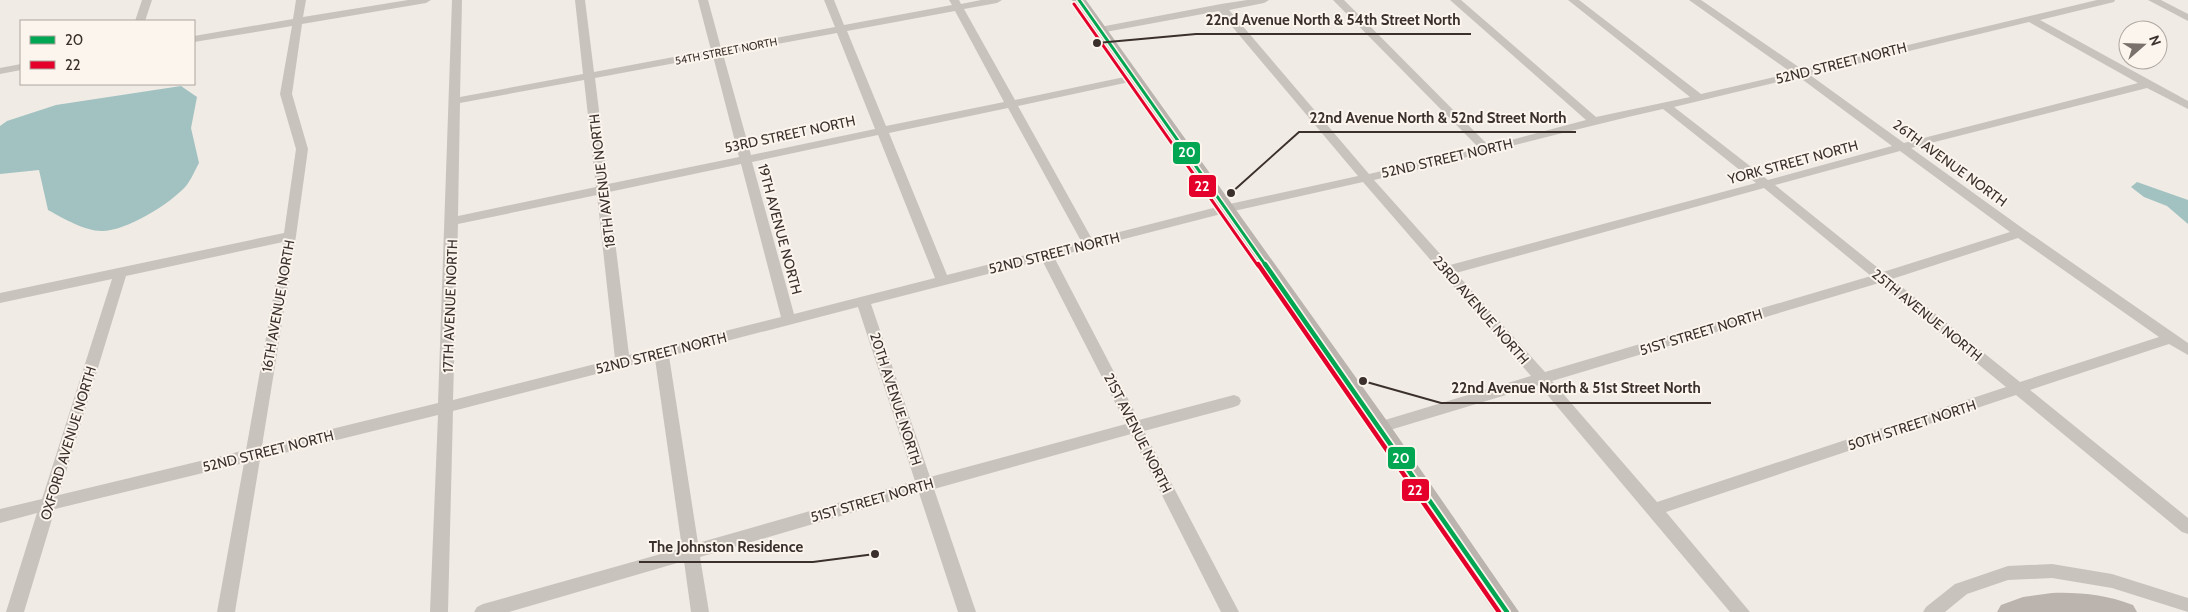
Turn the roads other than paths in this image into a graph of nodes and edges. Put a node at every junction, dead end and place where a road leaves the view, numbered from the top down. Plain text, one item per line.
1 (148, 0) edge
2 (302, 0) edge
3 (426, 0) edge
4 (457, 0) edge
5 (580, 0) edge
6 (703, 0) edge
7 (829, 0) edge
8 (997, 0) edge
9 (1079, 0) edge
10 (1264, 0) edge
11 (1338, 0) edge
12 (1455, 0) edge
13 (1573, 0) edge
14 (1694, 0) edge
15 (2110, 0) edge
16 (2153, 0) edge
17 (956, 4) edge
18 (1220, 7) junction
19 (2188, 18) edge
20 (2031, 19) junction
21 (140, 20) edge
22 (297, 21) junction
23 (840, 29) junction
24 (1100, 30) junction
25 (195, 39) edge
26 (717, 52) junction
27 (20, 67) edge
28 (0, 71) edge
29 (1800, 73) junction
30 (590, 76) junction
31 (1134, 78) junction
32 (2148, 84) junction
33 (1699, 98) junction
34 (455, 101) junction
35 (1011, 104) junction
36 (1665, 105) junction
37 (2188, 106) edge
38 (1594, 121) junction
39 (882, 131) junction
40 (1902, 147) junction
41 (1487, 150) junction
42 (746, 160) junction
43 (1365, 177) junction
44 (1766, 184) junction
45 (603, 190) junction
46 (1225, 208) junction
47 (452, 221) junction
48 (2020, 233) junction
49 (290, 236) junction
50 (1089, 245) junction
51 (1046, 254) junction
52 (1446, 271) junction
53 (120, 273) junction
54 (1880, 278) junction
55 (943, 280) junction
56 (0, 298) edge
57 (863, 301) junction
58 (788, 320) junction
59 (2171, 338) junction
60 (2188, 350) edge
61 (660, 353) junction
62 (623, 362) junction
63 (1543, 380) junction
64 (2020, 389) junction
65 (1234, 401) dead end
66 (447, 407) junction
67 (1135, 427) junction
68 (1380, 427) junction
69 (252, 455) junction
70 (924, 485) junction
71 (49, 505) junction
72 (1653, 510) junction
73 (0, 516) edge
74 (2188, 527) edge
75 (691, 553) junction
76 (2188, 606) edge
77 (1502, 611) edge
78 (15, 612) edge
79 (226, 612) edge
80 (439, 612) edge
81 (483, 612) edge
82 (700, 612) edge
83 (966, 612) edge
84 (1230, 612) edge
85 (1741, 612) edge
86 (1932, 612) edge
87 (2008, 612) edge
88 (2126, 612) edge

1 - 21 street
2 - 22 street, 16TH AVENUE NORTH
3 - 22 street
4 - 34 street, 17TH AVENUE NORTH
5 - 30 street, 18TH AVENUE NORTH
6 - 26 street, 19TH AVENUE NORTH
7 - 23 street
8 - 17 street, 54TH STREET NORTH
9 - 24 main road
10 - 18 street
11 - 41 street
12 - 38 street
13 - 33 street
14 - 29 street, 26TH AVENUE NORTH
15 - 20 street, 52ND STREET NORTH
16 - 19 street
17 - 23 street, 54TH STREET NORTH
17 - 35 street
18 - 24 street
18 - 43 street, 23RD AVENUE NORTH
20 - 29 street, 52ND STREET NORTH
20 - 32 street
22 - 25 street
22 - 49 street, 16TH AVENUE NORTH
23 - 26 street, 54TH STREET NORTH
23 - 39 street
24 - 31 main road
26 - 30 street, 54TH STREET NORTH
26 - 42 street, 19TH AVENUE NORTH
27 - 28 street
29 - 33 street, 52ND STREET NORTH
29 - 40 street, 26TH AVENUE NORTH
30 - 34 street, 54TH STREET NORTH
30 - 45 street, 18TH AVENUE NORTH
31 - 35 street, 53RD STREET NORTH
31 - 46 main road
32 - 37 street
32 - 40 street, YORK STREET NORTH
33 - 36 street, 52ND STREET NORTH
34 - 47 street, 17TH AVENUE NORTH
35 - 39 street, 53RD STREET NORTH
35 - 50 street
36 - 38 street, 52ND STREET NORTH
36 - 44 street, 25TH AVENUE NORTH
38 - 41 street, 52ND STREET NORTH
39 - 42 street, 53RD STREET NORTH
39 - 55 street
40 - 44 street, YORK STREET NORTH
40 - 48 street, 26TH AVENUE NORTH
41 - 43 street, 52ND STREET NORTH
42 - 45 street, 53RD STREET NORTH
42 - 58 street, 19TH AVENUE NORTH
43 - 46 street, 52ND STREET NORTH
43 - 52 street, 23RD AVENUE NORTH
44 - 52 street, YORK STREET NORTH
44 - 54 street, 25TH AVENUE NORTH
45 - 47 street, 53RD STREET NORTH
45 - 62 street, 18TH AVENUE NORTH
46 - 50 street, 52ND STREET NORTH
46 - 68 main road
47 - 66 street, 17TH AVENUE NORTH
48 - 54 street, 51ST STREET NORTH
48 - 59 street, 26TH AVENUE NORTH
49 - 53 street
49 - 69 street, 16TH AVENUE NORTH
50 - 51 street, 52ND STREET NORTH
51 - 55 street, 52ND STREET NORTH
51 - 67 street, 21ST AVENUE NORTH
52 - 63 street, 23RD AVENUE NORTH
53 - 56 street
53 - 71 street, OXFORD AVENUE NORTH
54 - 63 street, 51ST STREET NORTH
54 - 64 street, 25TH AVENUE NORTH
55 - 57 street, 52ND STREET NORTH
57 - 58 street, 52ND STREET NORTH
57 - 70 street, 20TH AVENUE NORTH
58 - 61 street, 52ND STREET NORTH
59 - 60 street, 26TH AVENUE NORTH
59 - 64 street, 50TH STREET NORTH
61 - 62 street, 52ND STREET NORTH
61 - 75 street
62 - 66 street, 52ND STREET NORTH
63 - 68 street, 51ST STREET NORTH
63 - 72 street, 23RD AVENUE NORTH
64 - 72 street, 50TH STREET NORTH
64 - 74 street, 25TH AVENUE NORTH
65 - 67 street, 51ST STREET NORTH
66 - 69 street, 52ND STREET NORTH
66 - 80 street, 17TH AVENUE NORTH
67 - 70 street, 51ST STREET NORTH
67 - 84 street, 21ST AVENUE NORTH
68 - 77 main road
69 - 71 street, 52ND STREET NORTH
69 - 79 street, 16TH AVENUE NORTH
70 - 75 street, 51ST STREET NORTH
70 - 83 street, 20TH AVENUE NORTH
71 - 73 street, 52ND STREET NORTH
71 - 78 street, OXFORD AVENUE NORTH
72 - 85 street, 23RD AVENUE NORTH
75 - 81 street, 51ST STREET NORTH
75 - 82 street
76 - 86 street
87 - 88 main road

